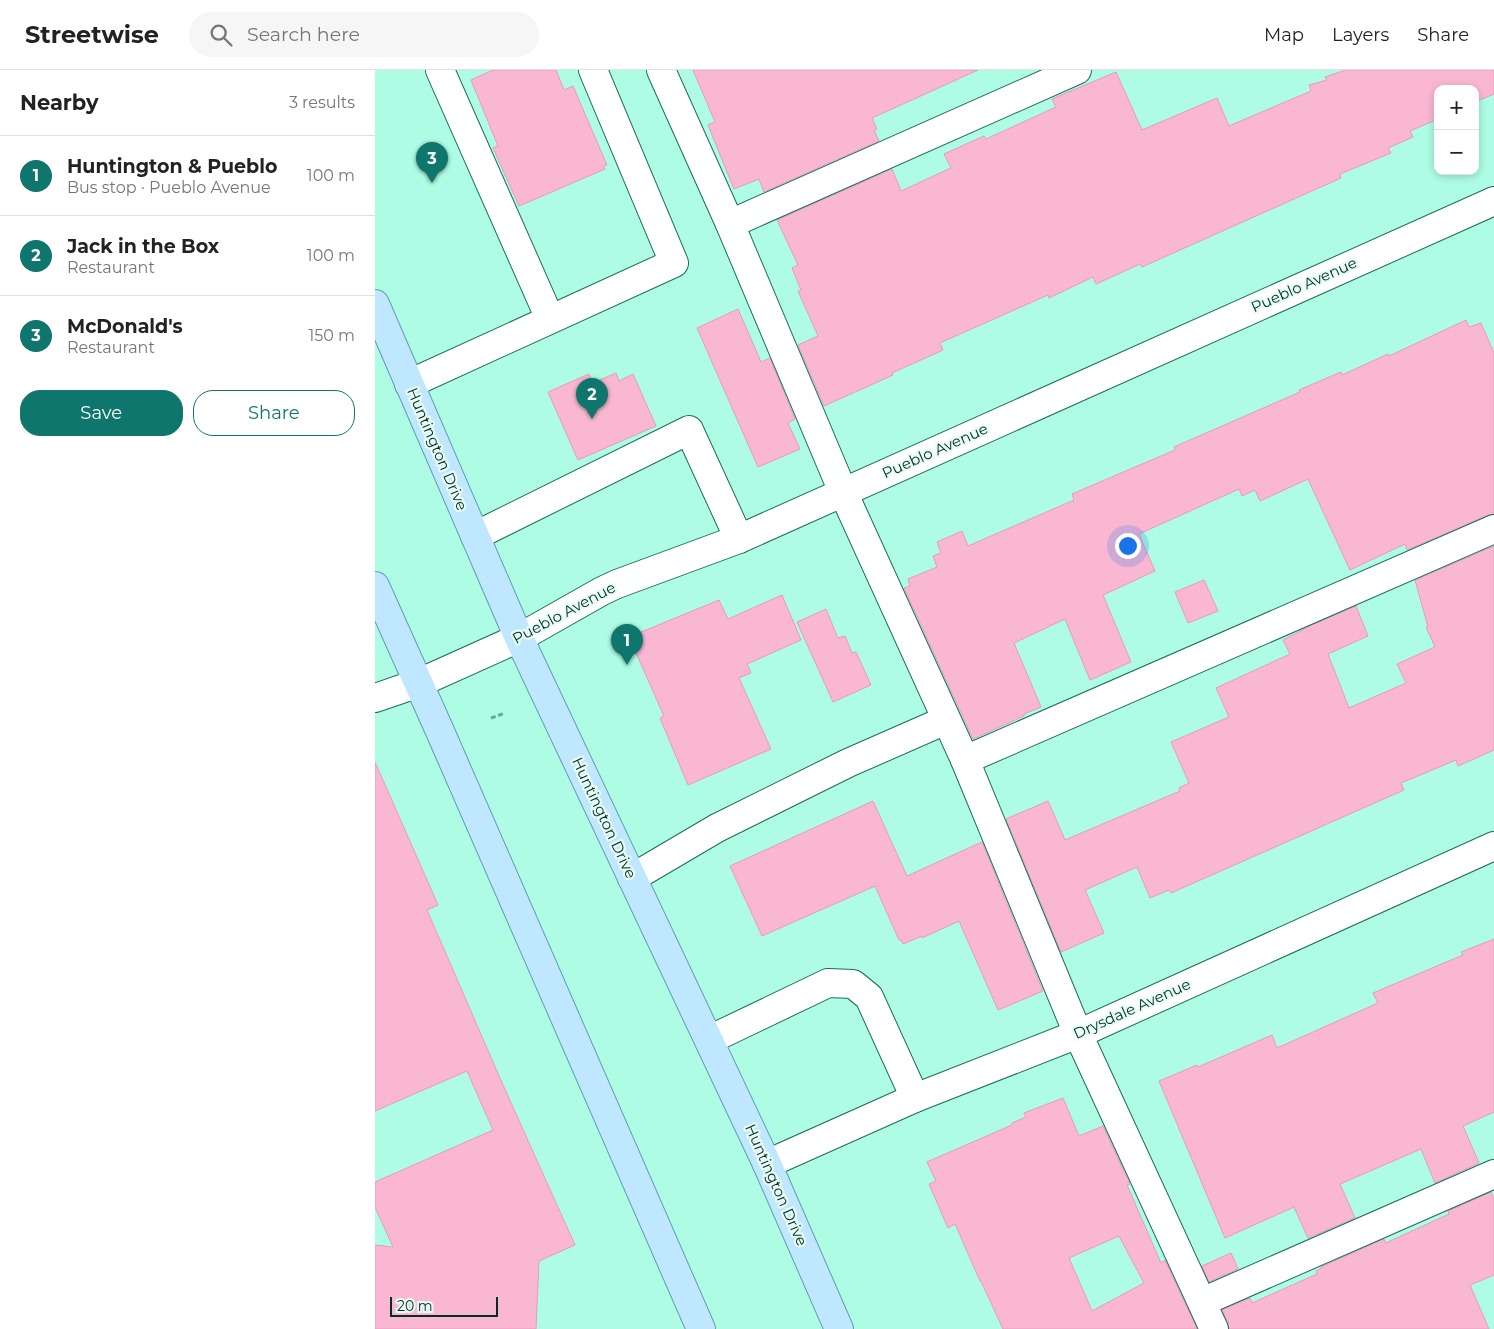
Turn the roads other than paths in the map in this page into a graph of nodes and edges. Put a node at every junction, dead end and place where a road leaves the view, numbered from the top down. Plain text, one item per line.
1 (440, 70) edge
2 (593, 70) edge
3 (661, 70) edge
4 (1077, 70) edge
5 (1494, 200) edge
6 (730, 224) junction
7 (375, 304) edge
8 (551, 320) junction
9 (409, 384) junction
10 (843, 492) junction
11 (1494, 529) edge
12 (475, 536) junction
13 (739, 539) junction
14 (375, 586) edge
15 (519, 638) junction
16 (419, 683) junction
17 (375, 698) edge
18 (946, 720) junction
19 (965, 760) junction
20 (1494, 846) edge
21 (632, 878) junction
22 (1079, 1034) junction
23 (709, 1040) junction
24 (915, 1098) junction
25 (767, 1164) junction
26 (1494, 1174) edge
27 (1202, 1302) junction
28 (701, 1329) edge
29 (839, 1329) edge
30 (1214, 1329) edge

1 - 8 street
2 - 8 street
3 - 6 street
4 - 6 street
5 - 10 street, Pueblo Avenue
6 - 10 street
7 - 9 main road, Huntington Drive
8 - 9 street
9 - 12 main road, Huntington Drive
10 - 13 street, Pueblo Avenue
10 - 18 street
11 - 19 street
12 - 13 street
12 - 15 main road, Huntington Drive
13 - 15 street, Pueblo Avenue
14 - 16 main road
15 - 16 street, Pueblo Avenue
15 - 21 main road, Huntington Drive
16 - 17 street, Pueblo Avenue
16 - 28 main road
18 - 19 street
18 - 21 street
19 - 22 street
20 - 22 street, Drysdale Avenue
21 - 23 main road, Huntington Drive
22 - 24 street, Drysdale Avenue
22 - 27 street
23 - 24 street
23 - 25 main road, Huntington Drive
24 - 25 street, Drysdale Avenue
25 - 29 main road, Huntington Drive
26 - 27 street
27 - 30 street

